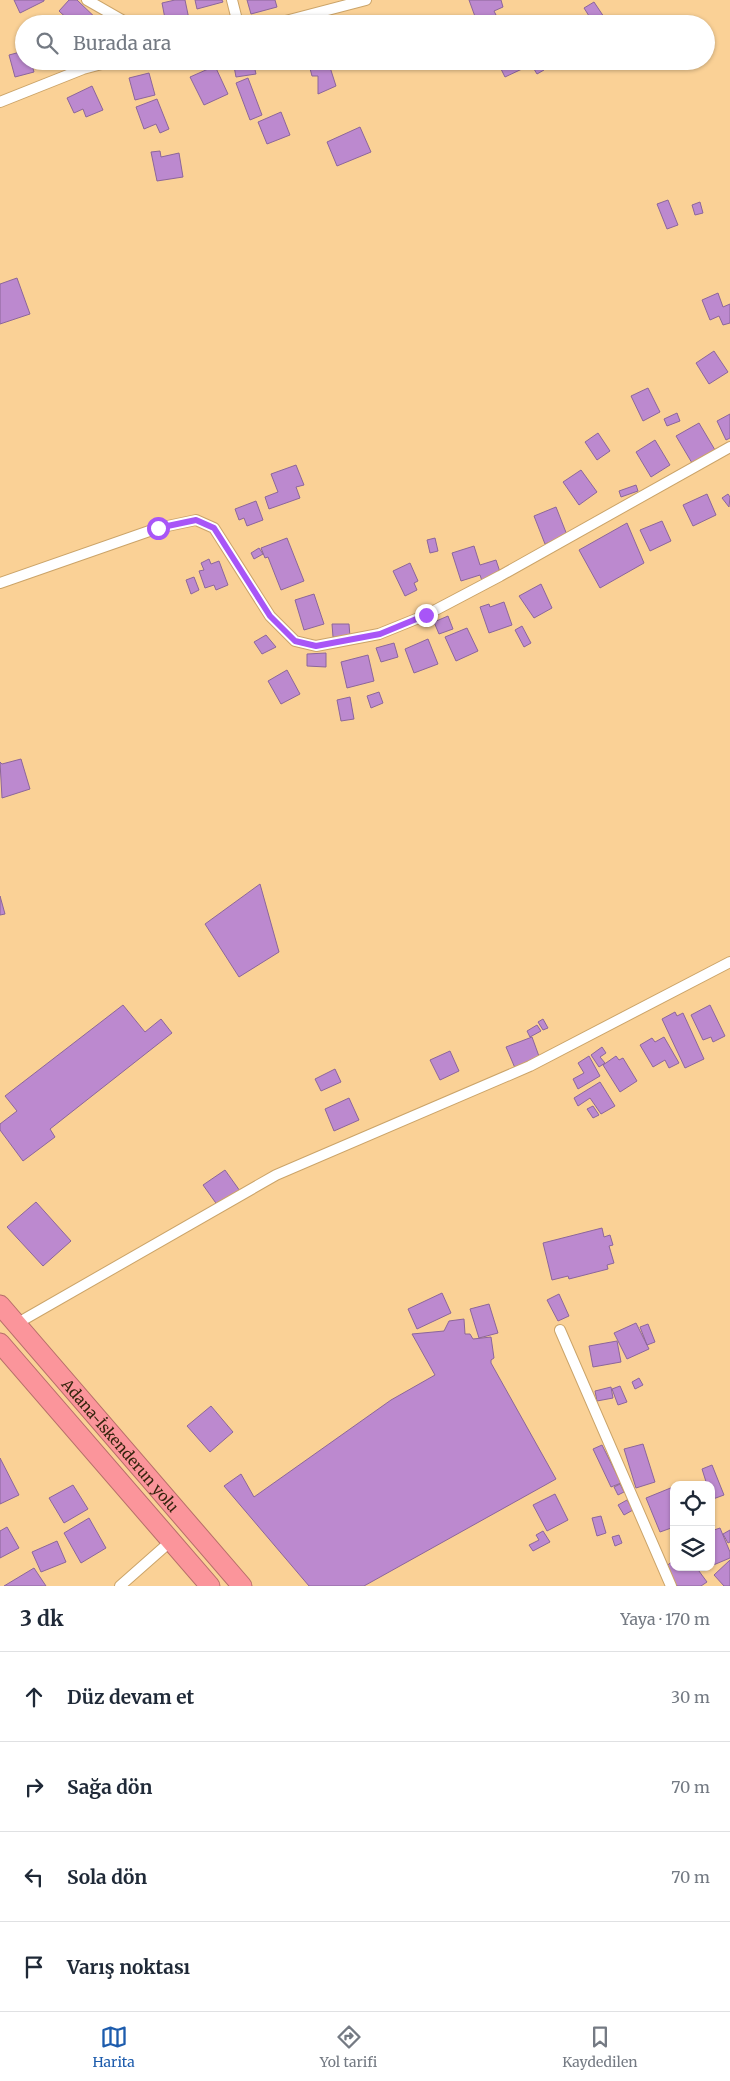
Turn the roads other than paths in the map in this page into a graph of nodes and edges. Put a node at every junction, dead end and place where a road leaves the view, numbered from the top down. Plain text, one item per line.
1 (87, 0) edge
2 (232, 0) edge
3 (366, 0) edge
4 (113, 15) edge
5 (236, 15) edge
6 (308, 15) edge
7 (83, 70) edge
8 (0, 102) edge
9 (730, 447) edge
10 (0, 584) edge
11 (730, 962) edge
12 (0, 1306) edge
13 (16, 1324) junction
14 (560, 1330) dead end
15 (0, 1343) edge
16 (171, 1541) junction
17 (120, 1586) edge
18 (210, 1586) edge
19 (242, 1586) edge
20 (670, 1586) edge

1 - 4 street
2 - 5 street
3 - 6 street
7 - 8 street
9 - 10 street
11 - 13 street
12 - 13 highway, Adana-İskenderun yolu
13 - 19 highway, Adana-İskenderun yolu
14 - 20 street
15 - 16 highway
16 - 17 street
16 - 18 highway

